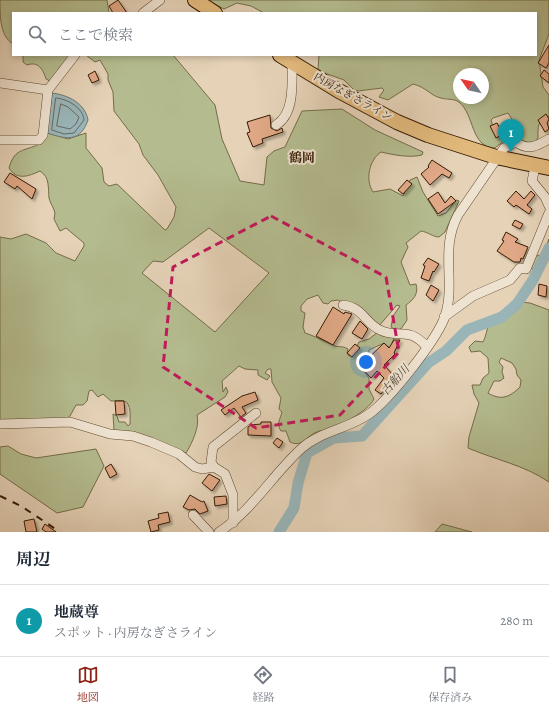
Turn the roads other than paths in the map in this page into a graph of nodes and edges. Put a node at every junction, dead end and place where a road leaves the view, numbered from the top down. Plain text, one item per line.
1 (160, 0) edge
2 (195, 0) edge
3 (144, 12) edge
4 (213, 12) edge
5 (74, 56) edge
6 (282, 56) edge
7 (292, 63) junction
8 (0, 83) edge
9 (48, 90) junction
10 (276, 125) dead end
11 (549, 139) edge
12 (0, 140) edge
13 (494, 160) junction
14 (539, 169) edge
15 (549, 175) edge
16 (549, 206) edge
17 (549, 214) edge
18 (343, 305) dead end
19 (444, 317) junction
20 (427, 347) junction
21 (256, 413) dead end
22 (0, 424) edge
23 (214, 467) junction
24 (193, 515) dead end
25 (233, 523) junction
26 (209, 532) edge
27 (219, 532) edge

1 - 3 street
2 - 4 highway
5 - 9 street
6 - 7 highway, 内房なぎさライン
7 - 10 street
7 - 13 highway, 内房なぎさライン
8 - 9 street
9 - 12 street
11 - 13 street
13 - 14 highway, 内房なぎさライン
13 - 19 street
14 - 15 highway, 内房なぎさライン
14 - 16 street
17 - 19 street
18 - 20 street
19 - 20 street
20 - 25 street
21 - 23 street
22 - 23 street
23 - 25 street
24 - 26 street
25 - 27 street

